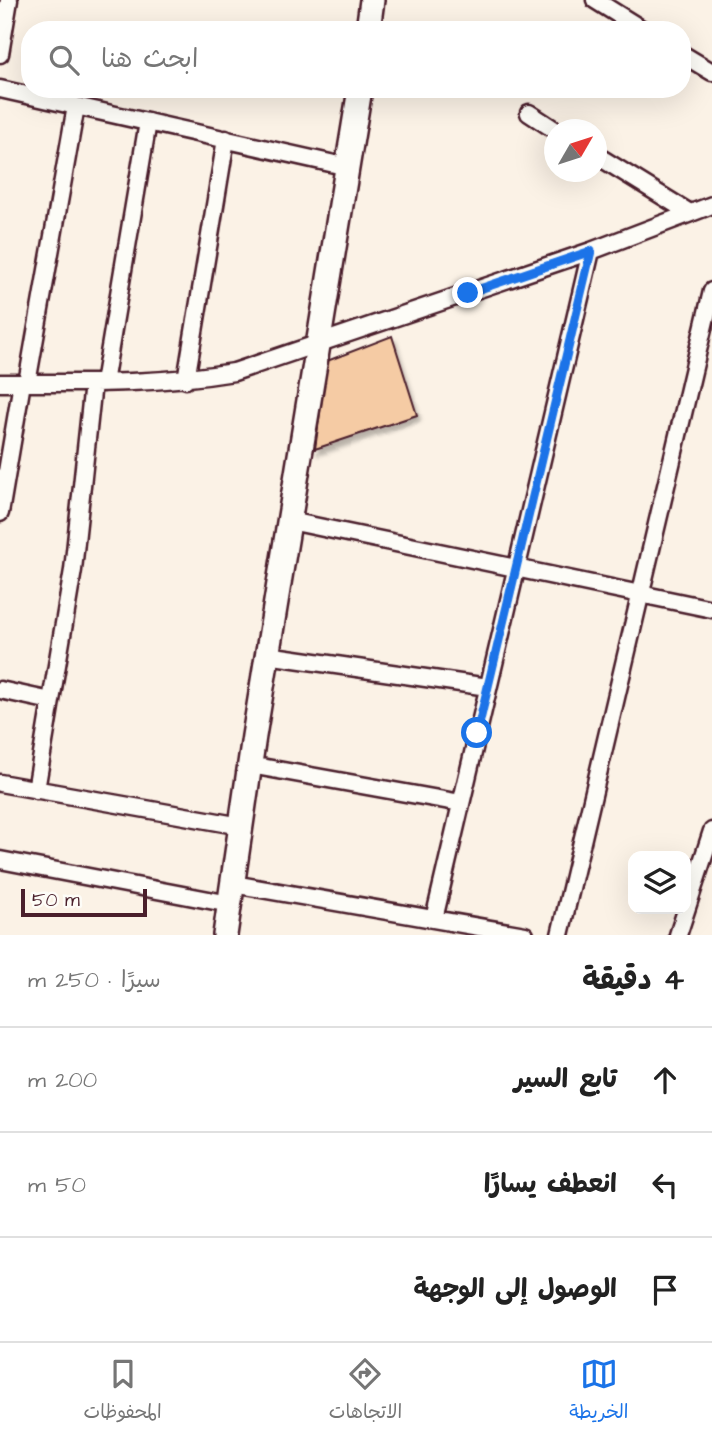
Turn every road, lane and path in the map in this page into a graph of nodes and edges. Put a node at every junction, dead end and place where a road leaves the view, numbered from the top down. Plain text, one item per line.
1 (9, 0) edge
2 (372, 0) edge
3 (595, 0) edge
4 (369, 21) edge
5 (629, 21) edge
6 (0, 54) edge
7 (691, 59) edge
8 (712, 72) edge
9 (0, 89) edge
10 (21, 94) edge
11 (40, 98) edge
12 (358, 98) edge
13 (76, 106) junction
14 (529, 113) dead end
15 (148, 122) junction
16 (544, 123) edge
17 (226, 139) junction
18 (607, 161) edge
19 (348, 167) junction
20 (712, 205) edge
21 (690, 213) junction
22 (591, 251) junction
23 (712, 291) edge
24 (320, 342) junction
25 (186, 380) junction
26 (0, 383) edge
27 (25, 383) junction
28 (99, 383) junction
29 (0, 513) edge
30 (290, 521) junction
31 (516, 568) junction
32 (642, 594) junction
33 (712, 609) edge
34 (267, 655) junction
35 (488, 687) junction
36 (0, 690) edge
37 (51, 701) junction
38 (250, 765) junction
39 (0, 783) edge
40 (36, 790) junction
41 (461, 803) junction
42 (241, 826) junction
43 (712, 831) edge
44 (0, 860) edge
45 (231, 894) junction
46 (434, 919) junction
47 (225, 935) edge
48 (525, 935) edge
49 (560, 935) edge
50 (678, 935) edge

1 - 6 street
2 - 4 street
3 - 5 street
7 - 8 street
9 - 10 street
11 - 13 street
12 - 19 street
13 - 15 street
13 - 27 street
14 - 16 street
15 - 17 street
15 - 28 street
17 - 19 street
17 - 25 street
18 - 21 street
19 - 24 street
20 - 21 street
21 - 22 street
22 - 24 street
22 - 31 street
23 - 32 street
24 - 25 street
24 - 30 street
25 - 28 street
26 - 27 street
27 - 28 street
27 - 29 street
28 - 37 street
30 - 31 street
30 - 34 street
31 - 32 street
31 - 35 street
32 - 33 street
32 - 49 street
34 - 35 street
34 - 38 street
35 - 41 street
36 - 37 street
37 - 40 street
38 - 41 street
38 - 42 street
39 - 40 street
40 - 42 street
41 - 46 street
42 - 45 street
43 - 50 street
44 - 45 street
45 - 46 street
45 - 47 street
46 - 48 street

